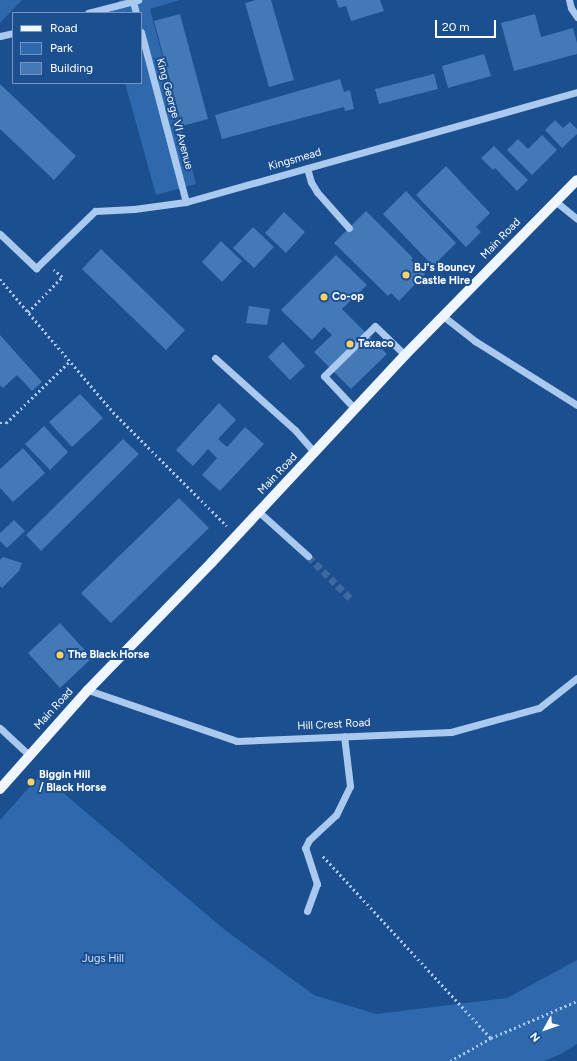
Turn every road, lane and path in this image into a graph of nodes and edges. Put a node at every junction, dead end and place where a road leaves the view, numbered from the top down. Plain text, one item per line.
1 (569, 0) edge
2 (135, 1) edge
3 (92, 12) edge
4 (136, 12) edge
5 (577, 17) edge
6 (12, 33) edge
7 (0, 36) edge
8 (142, 36) edge
9 (577, 92) edge
10 (307, 168) junction
11 (577, 180) edge
12 (555, 201) junction
13 (186, 202) junction
14 (577, 219) edge
15 (349, 228) dead end
16 (0, 234) edge
17 (44, 260) junction
18 (0, 279) edge
19 (28, 312) junction
20 (443, 316) junction
21 (405, 355) junction
22 (214, 358) dead end
23 (70, 361) junction
24 (577, 405) edge
25 (355, 409) junction
26 (0, 423) edge
27 (315, 453) junction
28 (259, 512) junction
29 (237, 536) junction
30 (308, 556) tunnel mouth
31 (577, 678) edge
32 (88, 690) junction
33 (0, 728) edge
34 (344, 736) junction
35 (29, 755) junction
36 (0, 789) edge
37 (309, 840) junction
38 (307, 911) dead end
39 (577, 1001) edge
40 (491, 1038) junction
41 (450, 1061) edge

1 - 5 street
2 - 3 street
2 - 4 street
6 - 7 street
8 - 13 street, King George VI Avenue
9 - 10 street, Kingsmead
10 - 13 street, Kingsmead
10 - 15 street
11 - 12 main road, Main Road
12 - 14 street
12 - 20 main road, Main Road
13 - 17 street, Kingsmead
16 - 17 street, Kingsmead
17 - 19 path
18 - 19 path
19 - 23 path
20 - 21 main road, Main Road
20 - 24 street
21 - 25 main road, Main Road
21 - 25 street
22 - 27 street
23 - 26 path
23 - 29 path
25 - 27 main road, Main Road
27 - 28 main road, Main Road
28 - 29 main road, Main Road
28 - 30 street
29 - 32 main road, Main Road
31 - 34 street, Hill Crest Road
32 - 34 street, Hill Crest Road
32 - 35 main road, Main Road
33 - 35 street
34 - 37 street
35 - 36 main road, Main Road
37 - 38 street
37 - 40 path
39 - 40 path
40 - 41 path

